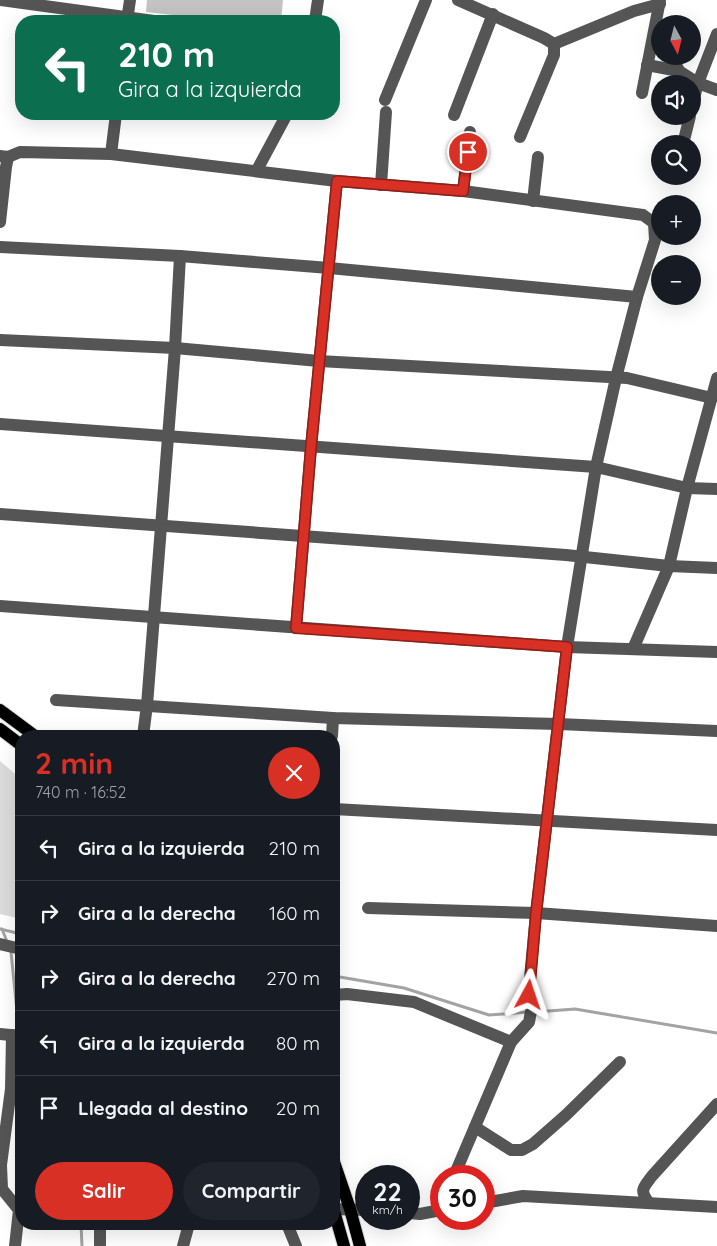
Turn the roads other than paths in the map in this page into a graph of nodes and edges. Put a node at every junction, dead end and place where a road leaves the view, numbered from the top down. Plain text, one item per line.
1 (1, 0) edge
2 (130, 0) edge
3 (318, 0) edge
4 (426, 0) edge
5 (458, 0) edge
6 (660, 2) edge
7 (631, 6) edge
8 (493, 14) junction
9 (96, 15) edge
10 (128, 15) edge
11 (316, 15) edge
12 (659, 15) edge
13 (717, 34) edge
14 (554, 44) junction
15 (651, 50) edge
16 (647, 65) junction
17 (676, 65) edge
18 (678, 71) junction
19 (685, 75) edge
20 (701, 75) edge
21 (701, 84) edge
22 (717, 90) edge
23 (642, 93) dead end
24 (454, 115) dead end
25 (115, 120) edge
26 (284, 120) edge
27 (470, 132) dead end
28 (520, 137) dead end
29 (111, 154) junction
30 (4, 157) edge
31 (538, 157) dead end
32 (257, 170) junction
33 (337, 181) junction
34 (381, 184) junction
35 (463, 191) junction
36 (533, 201) junction
37 (0, 222) edge
38 (0, 248) edge
39 (180, 256) junction
40 (329, 268) junction
41 (637, 297) junction
42 (0, 340) edge
43 (175, 348) junction
44 (319, 361) junction
45 (616, 378) junction
46 (717, 378) edge
47 (712, 398) junction
48 (0, 424) edge
49 (167, 436) junction
50 (311, 447) junction
51 (596, 467) junction
52 (687, 488) junction
53 (717, 489) edge
54 (0, 514) edge
55 (161, 526) junction
56 (304, 536) junction
57 (582, 557) junction
58 (669, 566) junction
59 (717, 568) edge
60 (0, 606) edge
61 (154, 617) junction
62 (296, 628) junction
63 (567, 647) junction
64 (633, 649) junction
65 (717, 652) edge
66 (56, 700) dead end
67 (147, 706) junction
68 (0, 710) edge
69 (333, 718) junction
70 (559, 724) junction
71 (0, 728) edge
72 (27, 730) edge
73 (144, 730) edge
74 (332, 730) edge
75 (717, 731) edge
76 (15, 740) edge
77 (340, 809) edge
78 (547, 820) junction
79 (717, 830) edge
80 (368, 908) dead end
81 (536, 914) junction
82 (717, 926) edge
83 (0, 944) edge
84 (15, 948) edge
85 (340, 995) edge
86 (11, 1035) edge
87 (511, 1042) junction
88 (620, 1062) dead end
89 (717, 1104) edge
90 (474, 1126) junction
91 (458, 1165) edge
92 (340, 1179) edge
93 (495, 1201) edge
94 (649, 1203) junction
95 (15, 1205) edge
96 (717, 1206) edge
97 (350, 1208) junction
98 (340, 1209) edge
99 (355, 1209) edge
100 (17, 1230) edge
101 (100, 1230) edge
102 (187, 1230) edge
103 (289, 1230) edge
104 (340, 1230) edge
105 (15, 1246) edge
106 (100, 1246) edge
107 (183, 1246) edge
108 (296, 1246) edge
109 (344, 1246) edge
110 (360, 1246) edge

1 - 9 street
2 - 10 street
3 - 11 street
4 - 34 street
5 - 8 street
6 - 7 street
6 - 12 street
7 - 14 street
8 - 14 street
8 - 24 street
13 - 20 street
14 - 28 street
15 - 16 street
16 - 18 street
16 - 23 street
17 - 18 street
18 - 19 street
21 - 22 street
25 - 29 street
26 - 32 street
27 - 35 street
29 - 30 street
29 - 32 street
30 - 37 street
31 - 36 street
32 - 33 street
33 - 34 street
33 - 40 street
34 - 35 street
35 - 36 street
36 - 41 street
38 - 39 street
39 - 40 street
39 - 43 street
40 - 41 street
40 - 44 street
41 - 45 street
42 - 43 street
43 - 44 street
43 - 49 street
44 - 45 street
44 - 50 street
45 - 47 street
45 - 51 street
46 - 47 street
47 - 52 street
48 - 49 street
49 - 50 street
49 - 55 street
50 - 51 street
50 - 56 street
51 - 52 street
51 - 57 street
52 - 53 street
52 - 58 street
54 - 55 street
55 - 56 street
55 - 61 street
56 - 57 street
56 - 62 street
57 - 58 street
57 - 63 street
58 - 59 street
58 - 64 street
60 - 61 street
61 - 62 street
61 - 67 street
62 - 63 street
63 - 64 street
63 - 70 street
64 - 65 street
66 - 67 street
67 - 69 street
67 - 73 street
68 - 72 main road
69 - 70 street
69 - 74 street
70 - 75 street
70 - 78 street
71 - 76 main road
77 - 78 street
78 - 79 street
78 - 81 street
80 - 81 street
81 - 82 street
81 - 87 street
83 - 84 street
85 - 87 street
86 - 95 street
87 - 90 street
88 - 90 street
89 - 94 street
90 - 91 street
92 - 97 main road
93 - 94 street
94 - 96 street
97 - 98 street
97 - 99 street
97 - 110 main road
100 - 105 street
101 - 106 street
102 - 107 street
103 - 108 street
104 - 109 main road

